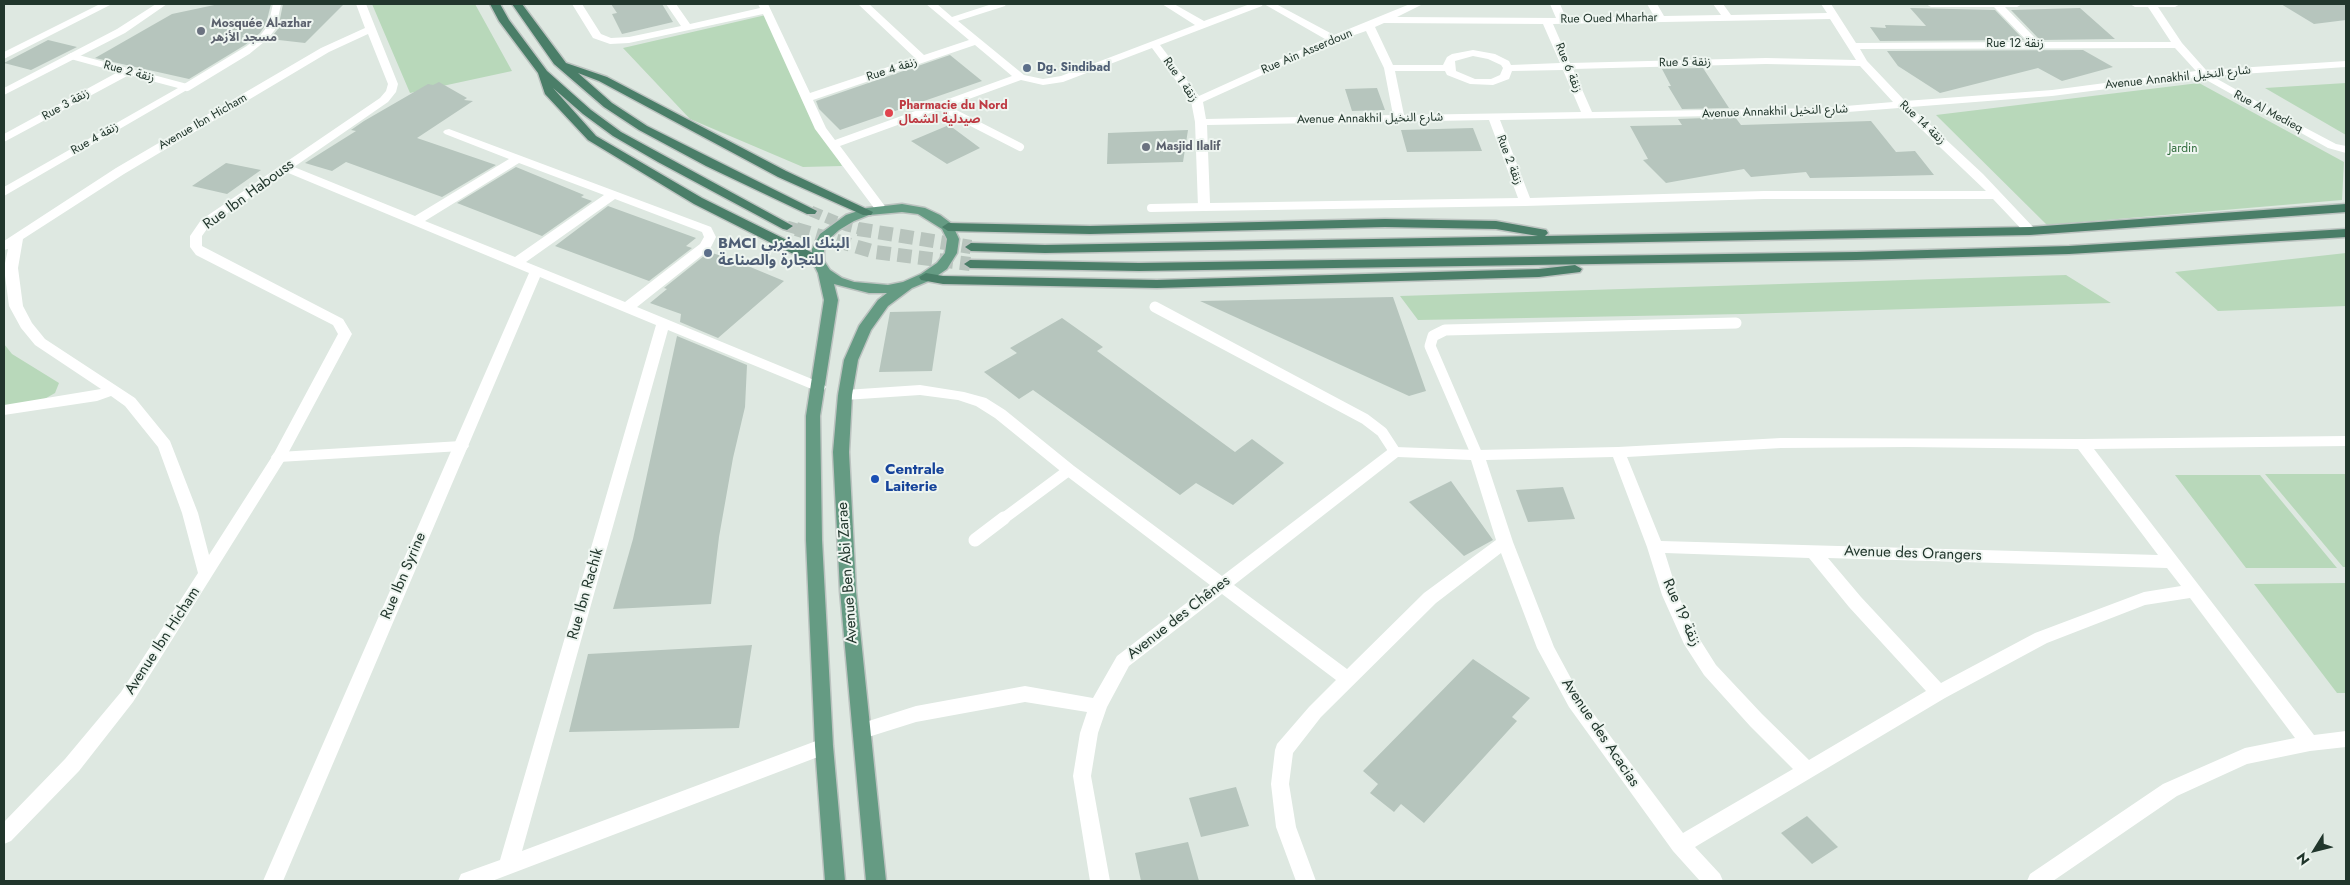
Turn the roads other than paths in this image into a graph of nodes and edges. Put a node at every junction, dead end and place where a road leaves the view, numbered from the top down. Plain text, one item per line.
1 (107, 4) edge
2 (162, 4) edge
3 (277, 4) edge
4 (361, 4) edge
5 (495, 4) edge
6 (517, 4) edge
7 (577, 4) edge
8 (671, 4) edge
9 (863, 4) edge
10 (930, 4) edge
11 (1001, 4) edge
12 (1167, 4) edge
13 (1258, 4) edge
14 (1270, 4) edge
15 (1418, 4) edge
16 (1555, 4) edge
17 (1652, 4) edge
18 (1718, 4) edge
19 (1826, 4) edge
20 (1931, 4) edge
21 (1997, 4) edge
22 (2017, 4) edge
23 (2135, 4) edge
24 (2151, 4) edge
25 (2175, 4) edge
26 (765, 7) edge
27 (1834, 16) junction
28 (1727, 17) junction
29 (1660, 18) junction
30 (952, 20) junction
31 (1383, 20) junction
32 (1547, 21) junction
33 (1563, 21) junction
34 (1203, 25) junction
35 (1369, 26) junction
36 (371, 28) junction
37 (688, 28) junction
38 (1333, 39) junction
39 (977, 41) junction
40 (2035, 44) junction
41 (2178, 44) junction
42 (1155, 45) junction
43 (1852, 46) junction
44 (4, 56) edge
45 (71, 56) junction
46 (923, 60) junction
47 (558, 62) junction
48 (1863, 63) junction
49 (2346, 64) edge
50 (1566, 65) junction
51 (1389, 68) junction
52 (1448, 68) junction
53 (1508, 68) junction
54 (128, 71) junction
55 (543, 73) junction
56 (2203, 73) junction
57 (1020, 77) junction
58 (187, 87) junction
59 (4, 92) edge
60 (807, 98) junction
61 (1197, 101) junction
62 (940, 106) junction
63 (1903, 106) junction
64 (1588, 116) junction
65 (1493, 117) junction
66 (1400, 118) junction
67 (1202, 122) junction
68 (449, 132) dead end
69 (6, 136) edge
70 (832, 145) junction
71 (2332, 146) junction
72 (1020, 147) dead end
73 (2346, 150) edge
74 (518, 158) junction
75 (2346, 158) edge
76 (286, 168) junction
77 (4, 192) edge
78 (614, 194) junction
79 (1996, 195) junction
80 (1526, 202) junction
81 (1204, 206) junction
82 (1151, 208) dead end
83 (2346, 208) edge
84 (881, 209) junction
85 (811, 211) tunnel mouth
86 (867, 212) junction
87 (416, 221) junction
88 (787, 226) tunnel mouth
89 (948, 227) junction
90 (2030, 231) junction
91 (2346, 233) edge
92 (8, 239) edge
93 (1578, 239) junction
94 (972, 246) tunnel mouth
95 (1613, 261) junction
96 (516, 263) junction
97 (970, 264) tunnel mouth
98 (822, 267) junction
99 (536, 272) junction
100 (926, 277) junction
101 (907, 285) junction
102 (626, 308) junction
103 (1154, 308) dead end
104 (663, 323) junction
105 (1736, 323) dead end
106 (819, 387) junction
107 (114, 390) junction
108 (845, 395) junction
109 (4, 410) edge
110 (2346, 441) edge
111 (2082, 444) junction
112 (461, 446) junction
113 (1395, 452) junction
114 (1618, 452) junction
115 (1477, 455) junction
116 (279, 457) junction
117 (1069, 470) junction
118 (975, 540) dead end
119 (1505, 542) junction
120 (1655, 547) junction
121 (1812, 551) junction
122 (2172, 562) junction
123 (206, 574) junction
124 (1222, 585) junction
125 (2193, 591) junction
126 (1348, 679) junction
127 (1939, 692) junction
128 (1098, 706) junction
129 (862, 731) junction
130 (2346, 739) edge
131 (2310, 743) junction
132 (824, 746) junction
133 (1807, 770) junction
134 (4, 835) edge
135 (1680, 845) junction
136 (508, 866) junction
137 (273, 881) edge
138 (468, 881) edge
139 (835, 881) edge
140 (876, 881) edge
141 (1100, 881) edge
142 (1306, 881) edge
143 (1713, 881) edge
144 (2037, 881) edge

1 - 44 street
2 - 45 street
3 - 58 lane
4 - 36 street
5 - 55 highway
6 - 47 highway
7 - 37 street
8 - 37 street
9 - 46 street
10 - 30 street
11 - 30 street
12 - 34 street
13 - 34 street
14 - 38 street
15 - 31 street, Rue Ain Asserdoun
16 - 33 street
17 - 29 street
18 - 28 street
19 - 27 street, Rue 14 زنقة
20 - 21 street
21 - 22 street
21 - 40 street
23 - 24 street
24 - 25 street
24 - 41 street, Rue Al Medieq
26 - 37 street
26 - 60 street
27 - 28 street, Rue Oued Mharhar
27 - 43 street, Rue 14 زنقة
28 - 29 street, Rue Oued Mharhar
29 - 33 street, Rue Oued Mharhar
30 - 39 street
31 - 32 street, Rue Oued Mharhar
31 - 35 street, Rue Ain Asserdoun
32 - 33 street, Rue Oued Mharhar
32 - 50 street, Rue 6 زنقة
34 - 42 street
35 - 38 street, Rue Ain Asserdoun
35 - 51 street
36 - 76 street, Rue Ibn Habouss
36 - 92 street, Avenue Ibn Hicham
38 - 61 street, Rue Ain Asserdoun
39 - 46 street, Rue 4 زنقة
39 - 57 street
40 - 41 street, Rue 12 زنقة
40 - 43 street, Rue 12 زنقة
41 - 56 street, Rue Al Medieq
42 - 57 street
42 - 61 street, Rue 1 زنقة
43 - 48 street, Rue 14 زنقة
45 - 54 street, Rue 2 زنقة
45 - 59 street
46 - 60 street, Rue 4 زنقة
47 - 85 highway
47 - 86 highway
48 - 50 street, Rue 5 زنقة
48 - 63 street, Rue 14 زنقة
49 - 56 street, Avenue Annakhil شارع النخيل
50 - 53 street, Rue 5 زنقة
50 - 64 street, Rue 6 زنقة
51 - 52 street
51 - 66 street
52 - 53 street
52 - 53 street
54 - 58 street, Rue 2 زنقة
54 - 69 street, Rue 3 زنقة
55 - 88 highway
55 - 98 highway
56 - 63 street, Avenue Annakhil شارع النخيل
56 - 71 street, Rue Al Medieq
57 - 62 street
58 - 77 street, Rue 4 زنقة
60 - 70 street
61 - 67 street, Rue 1 زنقة
62 - 70 street
62 - 72 lane
63 - 64 street, Avenue Annakhil شارع النخيل
63 - 79 street, Rue 14 زنقة
64 - 65 street, Avenue Annakhil شارع النخيل
65 - 66 street, Avenue Annakhil شارع النخيل
65 - 80 street, Rue 2 زنقة
66 - 67 street, Avenue Annakhil شارع النخيل
67 - 81 street, Rue 1 زنقة
68 - 74 street
70 - 84 street
71 - 73 street, Rue Al Medieq
71 - 75 street, Rue Al Medieq
74 - 78 street
74 - 87 street
76 - 87 street
76 - 116 street, Rue Ibn Habouss
78 - 96 street
78 - 102 street
79 - 80 street
79 - 90 street, Rue 14 زنقة
80 - 81 street
81 - 82 lane
83 - 90 highway
84 - 86 main road
84 - 89 main road
86 - 98 main road
87 - 96 street
89 - 93 highway
89 - 100 main road
90 - 93 highway
91 - 95 highway
92 - 107 street, Avenue Ibn Hicham
93 - 94 highway
95 - 97 highway
95 - 100 highway
96 - 99 street
98 - 101 main road
98 - 106 main road, Avenue Ben Abi Zarae
99 - 102 street
99 - 112 street, Rue Ibn Syrine
100 - 101 main road
101 - 108 main road, Avenue Ben Abi Zarae
102 - 104 street
103 - 113 lane
104 - 106 street
104 - 136 street, Rue Ibn Rachik
105 - 115 lane
106 - 132 main road, Avenue Ben Abi Zarae
107 - 109 street
107 - 123 street, Avenue Ibn Hicham
108 - 117 street
108 - 129 main road, Avenue Ben Abi Zarae
110 - 111 street
111 - 114 street
111 - 122 street
112 - 116 street
112 - 137 street, Rue Ibn Syrine
113 - 115 street
113 - 124 street, Avenue des Chênes
114 - 115 street
114 - 120 street, Rue 19 زنقة
115 - 119 street, Avenue des Acacias
116 - 123 street
117 - 118 lane
117 - 124 street
119 - 126 street
119 - 135 street, Avenue des Acacias
120 - 121 street, Avenue des Orangers
120 - 133 street, Rue 19 زنقة
121 - 122 street, Avenue des Orangers
121 - 127 street
122 - 125 street
123 - 134 street, Avenue Ibn Hicham
124 - 126 street
124 - 128 street, Avenue des Chênes
125 - 127 street
125 - 131 street
126 - 142 street
127 - 133 street
128 - 129 street
128 - 141 street, Avenue des Chênes
129 - 140 main road, Avenue Ben Abi Zarae
130 - 131 street
131 - 144 street
132 - 136 street
132 - 139 main road, Avenue Ben Abi Zarae
133 - 135 street
135 - 143 street, Avenue des Acacias
136 - 138 street

